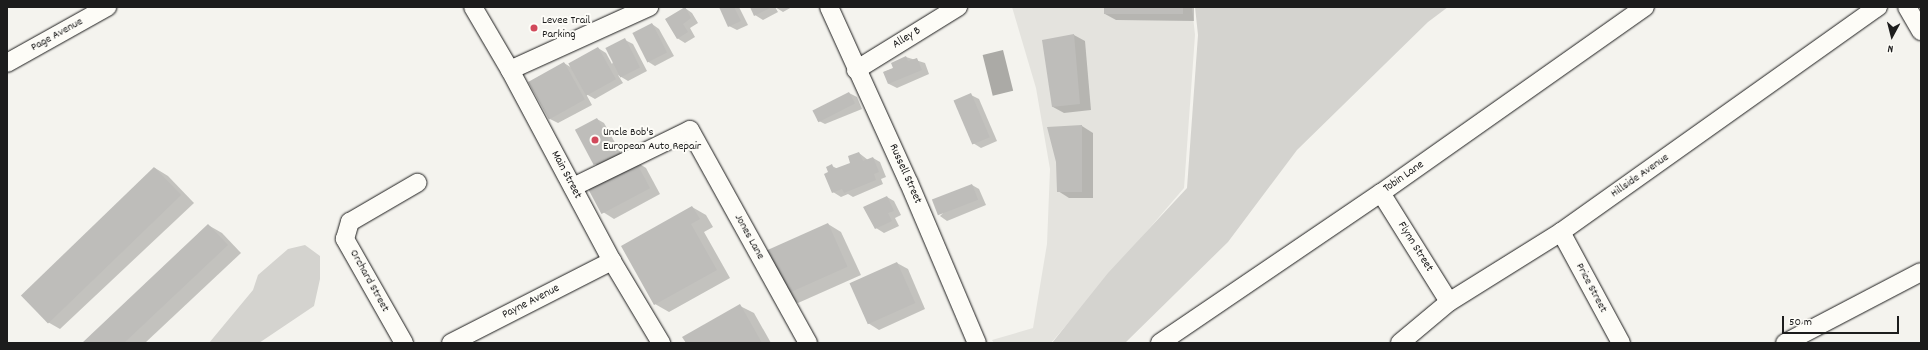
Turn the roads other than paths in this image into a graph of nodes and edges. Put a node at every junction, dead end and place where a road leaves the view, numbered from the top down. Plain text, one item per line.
1 (107, 7) edge
2 (473, 7) edge
3 (650, 7) edge
4 (829, 7) edge
5 (958, 7) edge
6 (1645, 7) edge
7 (1878, 7) edge
8 (1907, 7) edge
9 (1921, 31) edge
10 (7, 63) edge
11 (510, 70) junction
12 (856, 70) junction
13 (417, 183) dead end
14 (573, 187) junction
15 (1381, 193) junction
16 (1561, 232) junction
17 (612, 261) junction
18 (1921, 272) edge
19 (1449, 302) junction
20 (404, 343) edge
21 (451, 343) edge
22 (661, 343) edge
23 (808, 343) edge
24 (977, 343) edge
25 (1160, 343) edge
26 (1400, 343) edge
27 (1621, 343) edge
28 (1785, 343) edge

1 - 10 street, Page Avenue
2 - 11 street, Main Street
3 - 11 street
4 - 12 street, Russell Street
5 - 12 street, Alley B
6 - 15 street, Tobin Lane
7 - 16 street, Hillside Avenue
8 - 9 street
11 - 14 street, Main Street
12 - 24 street, Russell Street
13 - 20 street, Orchard Street
14 - 17 street, Main Street
14 - 23 street, Jones Lane
15 - 19 street, Flynn Street
15 - 25 street, Tobin Lane
16 - 19 street, Hillside Avenue
16 - 27 street, Price Street
17 - 21 street, Payne Avenue
17 - 22 street, Main Street
18 - 28 street
19 - 26 street, Hillside Avenue

